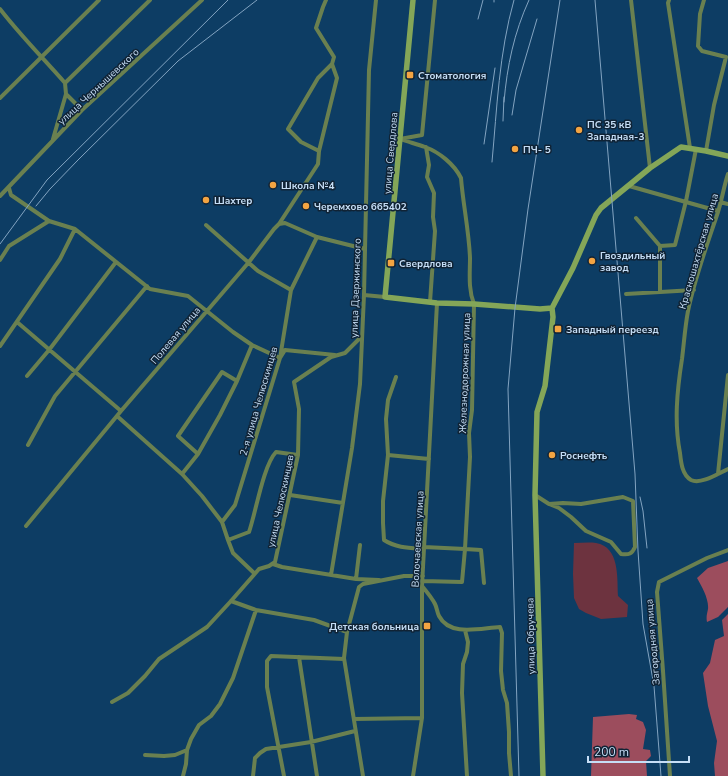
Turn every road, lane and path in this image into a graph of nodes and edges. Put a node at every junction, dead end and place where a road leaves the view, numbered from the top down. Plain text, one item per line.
1 (99, 0) edge
2 (150, 0) edge
3 (202, 0) edge
4 (326, 0) edge
5 (376, 0) edge
6 (413, 0) edge
7 (435, 0) edge
8 (631, 0) edge
9 (669, 0) edge
10 (704, 0) edge
11 (0, 9) edge
12 (42, 57) junction
13 (332, 64) junction
14 (64, 83) junction
15 (66, 94) junction
16 (0, 98) edge
17 (82, 110) junction
18 (400, 139) junction
19 (53, 141) junction
20 (426, 147) junction
21 (690, 148) junction
22 (696, 149) junction
23 (319, 151) junction
24 (706, 151) junction
25 (728, 156) edge
26 (650, 168) junction
27 (728, 174) edge
28 (629, 186) junction
29 (8, 188) junction
30 (0, 196) edge
31 (686, 201) junction
32 (720, 202) junction
33 (728, 204) edge
34 (718, 211) junction
35 (636, 218) dead end
36 (49, 221) junction
37 (279, 224) junction
38 (206, 225) dead end
39 (75, 229) junction
40 (317, 237) junction
41 (660, 246) junction
42 (365, 249) junction
43 (0, 260) edge
44 (116, 262) junction
45 (248, 262) junction
46 (147, 286) junction
47 (291, 290) junction
48 (694, 290) junction
49 (660, 291) junction
50 (626, 294) dead end
51 (364, 295) junction
52 (385, 297) junction
53 (430, 302) junction
54 (437, 303) junction
55 (474, 304) junction
56 (552, 308) junction
57 (207, 310) junction
58 (17, 322) junction
59 (362, 336) junction
60 (252, 345) junction
61 (0, 346) edge
62 (49, 350) junction
63 (338, 355) junction
64 (280, 358) junction
65 (75, 372) junction
66 (728, 375) edge
67 (27, 376) dead end
68 (396, 377) dead end
69 (237, 381) junction
70 (728, 381) edge
71 (121, 411) junction
72 (117, 416) junction
73 (28, 445) dead end
74 (198, 454) junction
75 (298, 455) junction
76 (388, 455) junction
77 (429, 459) junction
78 (728, 469) edge
79 (182, 474) junction
80 (718, 474) junction
81 (290, 495) junction
82 (535, 495) junction
83 (343, 504) junction
84 (549, 504) junction
85 (222, 522) junction
86 (26, 526) dead end
87 (228, 540) junction
88 (360, 545) dead end
89 (424, 548) junction
90 (465, 549) junction
91 (728, 550) edge
92 (273, 564) junction
93 (254, 573) junction
94 (331, 575) junction
95 (423, 576) junction
96 (356, 579) junction
97 (386, 581) junction
98 (423, 581) junction
99 (484, 583) dead end
100 (422, 586) junction
101 (231, 601) junction
102 (256, 610) junction
103 (465, 630) junction
104 (347, 632) junction
105 (299, 658) junction
106 (344, 660) junction
107 (112, 702) dead end
108 (422, 718) junction
109 (354, 719) junction
110 (355, 731) junction
111 (311, 742) junction
112 (280, 748) junction
113 (188, 750) junction
114 (145, 755) dead end
115 (183, 776) edge
116 (253, 776) edge
117 (284, 776) edge
118 (317, 776) edge
119 (364, 776) edge
120 (413, 776) edge
121 (467, 776) edge
122 (511, 776) edge
123 (543, 776) edge
124 (670, 776) edge

1 - 12 street
2 - 14 street
3 - 17 street, улица Чернышевского
4 - 13 street
5 - 42 street, улица Дзержинского
6 - 18 street, улица Свердлова
7 - 18 street
8 - 26 street
9 - 21 street
10 - 24 street
11 - 12 street
12 - 14 street
12 - 16 street
13 - 23 street, Полевая улица
13 - 23 street
14 - 15 street
15 - 17 street
15 - 19 street
17 - 19 street, улица Чернышевского
18 - 20 street, Железнодорожная улица
18 - 52 street, улица Свердлова
19 - 29 street, улица Чернышевского
20 - 53 street
20 - 55 street, Железнодорожная улица
21 - 22 street
21 - 26 street
22 - 24 street
22 - 31 street
23 - 37 street, Полевая улица
24 - 25 street
26 - 28 street
27 - 32 street, Красношахтёрская улица
28 - 31 street
28 - 56 street
29 - 30 street, улица Чернышевского
29 - 36 street
31 - 34 street
31 - 41 street
32 - 33 street
32 - 34 street, Красношахтёрская улица
34 - 48 street, Красношахтёрская улица
35 - 41 street
36 - 39 street
36 - 43 street
37 - 40 street
37 - 45 street, Полевая улица
38 - 45 street
39 - 44 street
39 - 58 street
40 - 42 street
40 - 47 street, 2-я улица Челюскинцев
41 - 49 street
42 - 51 street, улица Дзержинского
44 - 46 street
44 - 62 street
45 - 47 street
45 - 57 street, Полевая улица
46 - 57 street
46 - 65 street
47 - 64 street, 2-я улица Челюскинцев
48 - 49 street
48 - 80 street, Красношахтёрская улица
49 - 50 street
51 - 52 street
51 - 59 street, улица Дзержинского
52 - 53 street
53 - 54 street
54 - 55 street
54 - 77 street, Волочаевская улица
55 - 56 street
55 - 90 street, Железнодорожная улица
56 - 82 street, улица Обручева
57 - 60 street
57 - 71 street, Полевая улица
58 - 61 street
58 - 62 street
59 - 63 street, улица Челюскинцев
59 - 83 street, улица Дзержинского
60 - 64 street
60 - 69 street
62 - 65 street
62 - 67 street
63 - 64 street
63 - 75 street, улица Челюскинцев
64 - 85 street, 2-я улица Челюскинцев
65 - 71 street
65 - 73 street
66 - 70 street
68 - 76 street
69 - 74 street
69 - 74 street
70 - 80 street
71 - 72 street, Полевая улица
72 - 79 street
72 - 86 street, Полевая улица
74 - 79 street
75 - 81 street, улица Челюскинцев
75 - 87 street
76 - 77 street
76 - 89 street
77 - 89 street, Волочаевская улица
78 - 80 street
79 - 85 street
81 - 83 street
81 - 92 street, улица Челюскинцев
82 - 84 street
82 - 123 street, улица Обручева
83 - 94 street, улица Дзержинского
84 - 84 street
85 - 87 street
87 - 93 street
88 - 96 street
89 - 90 street
89 - 95 street, Волочаевская улица
90 - 98 street, Железнодорожная улица
90 - 99 street
91 - 124 street, Загородняя улица
92 - 93 street
92 - 94 street
93 - 101 street
94 - 96 street
95 - 97 street
95 - 98 street, Волочаевская улица
96 - 97 street
97 - 104 street
98 - 100 street, Волочаевская улица
100 - 103 street
100 - 108 street, Волочаевская улица
101 - 102 street
101 - 107 street
102 - 104 street
102 - 113 street
103 - 121 street
103 - 122 street
104 - 106 street
105 - 106 street
105 - 111 street
105 - 112 street
106 - 109 street
108 - 109 street
108 - 120 street, Волочаевская улица
109 - 110 street
110 - 111 street
110 - 119 street
111 - 112 street
111 - 118 street
112 - 116 street
112 - 117 street
113 - 114 street
113 - 115 street

